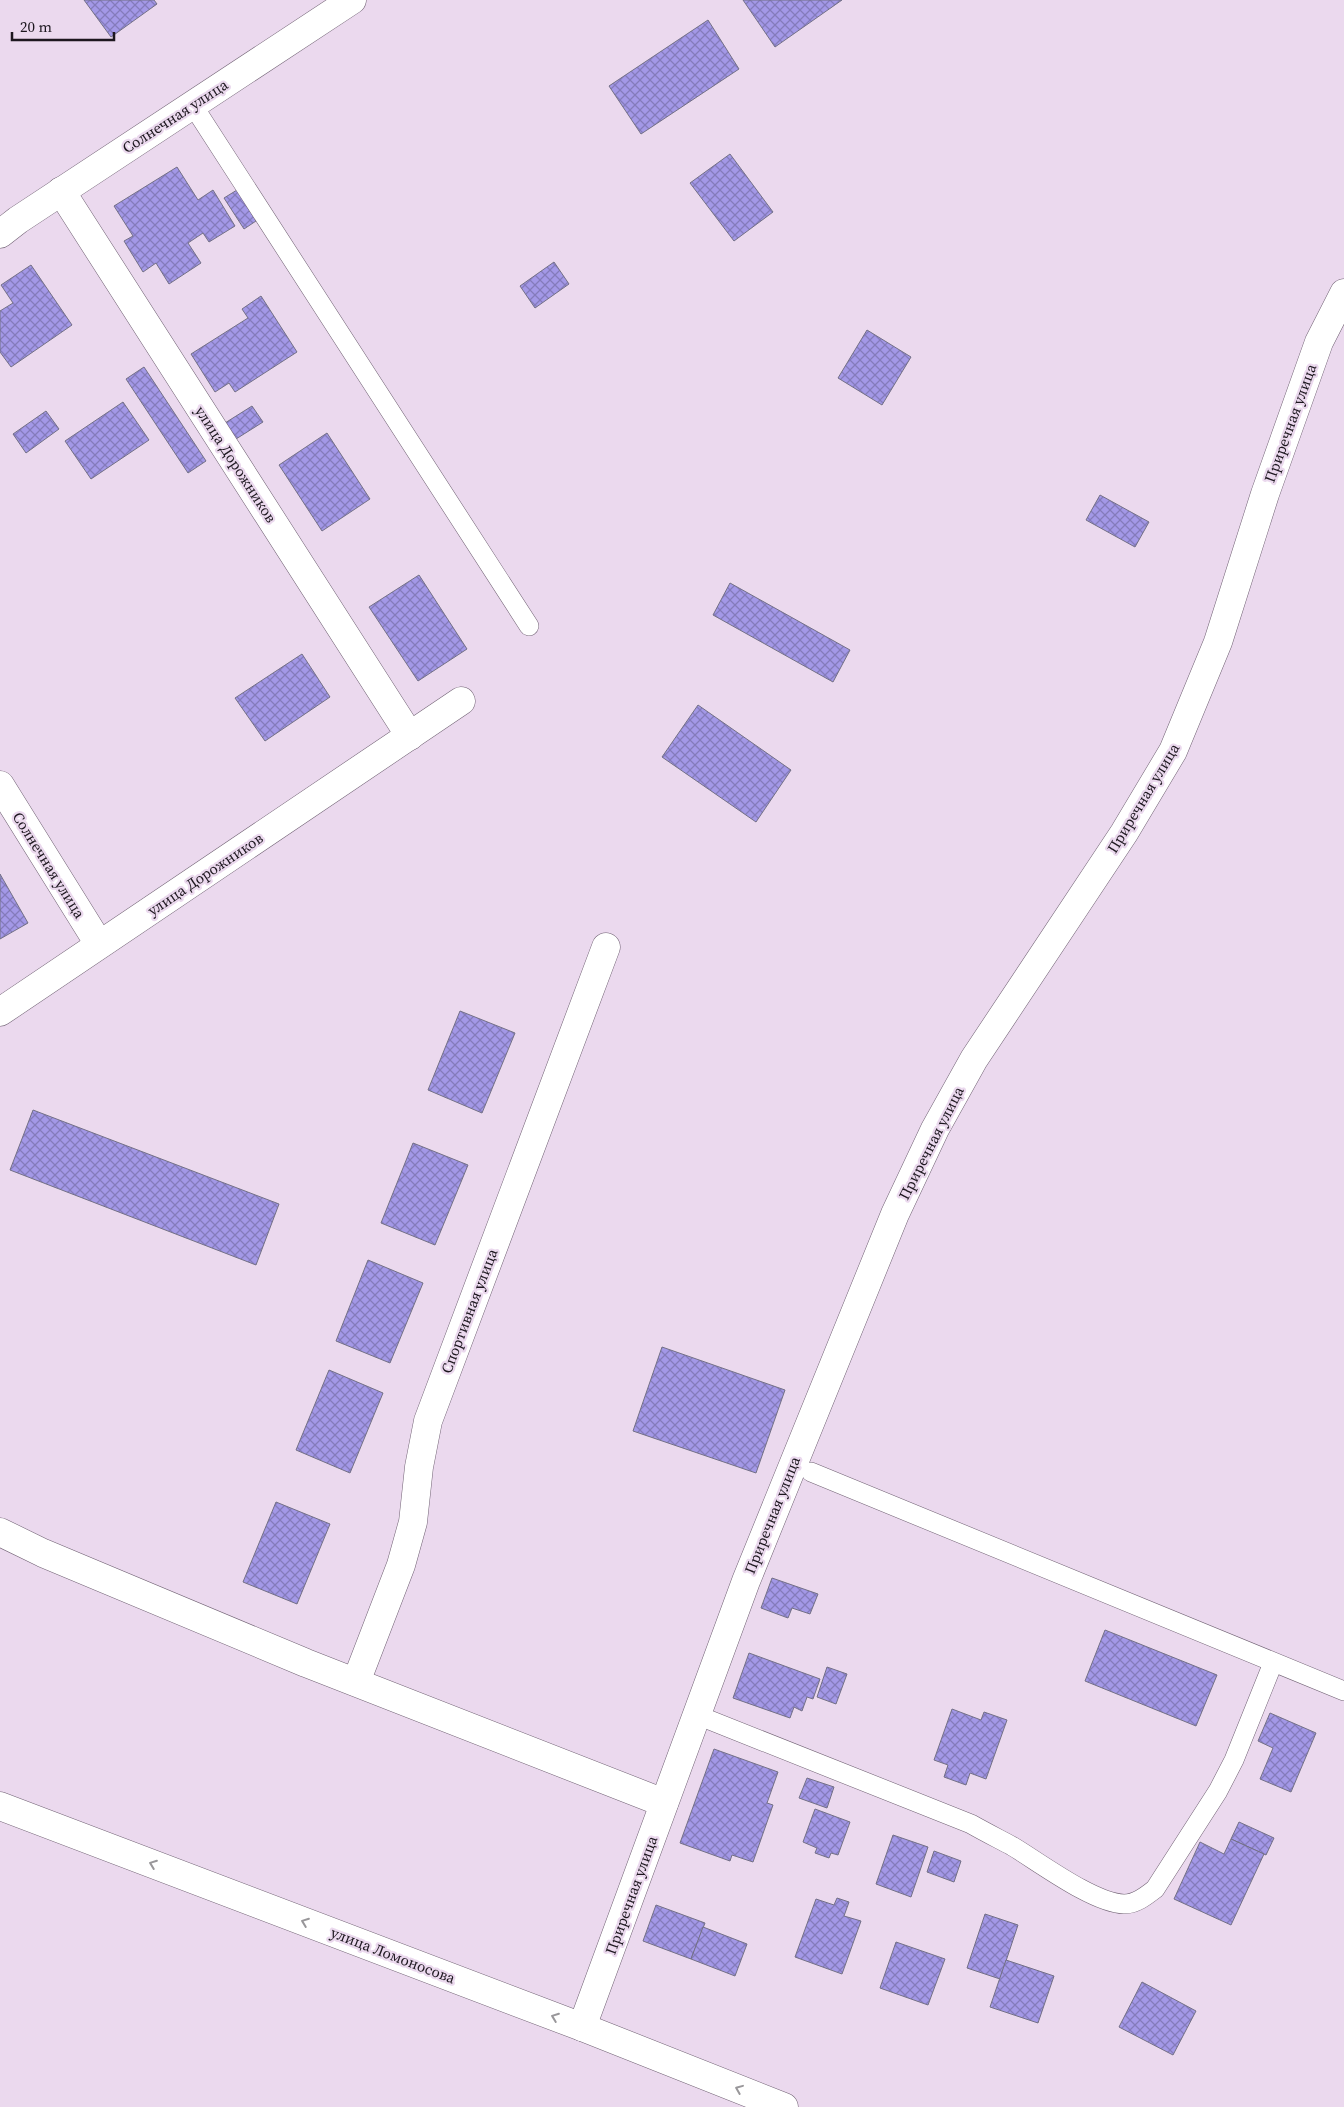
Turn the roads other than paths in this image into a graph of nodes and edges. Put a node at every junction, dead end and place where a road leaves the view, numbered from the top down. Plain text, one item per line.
1 (352, 0) edge
2 (192, 104) junction
3 (61, 192) junction
4 (0, 234) edge
5 (1344, 292) edge
6 (529, 626) dead end
7 (461, 701) dead end
8 (410, 736) junction
9 (0, 785) edge
10 (99, 944) junction
11 (606, 947) dead end
12 (0, 1012) edge
13 (811, 1472) dead end
14 (0, 1532) edge
15 (1272, 1663) junction
16 (356, 1682) junction
17 (1344, 1691) edge
18 (696, 1715) junction
19 (664, 1803) junction
20 (0, 1806) edge
21 (582, 2027) junction
22 (784, 2107) edge

1 - 2 street, Солнечная улица
2 - 3 street, Солнечная улица
2 - 6 lane
3 - 4 street, Солнечная улица
3 - 8 street, улица Дорожников
5 - 18 street, Приречная улица
7 - 8 street, улица Дорожников
8 - 10 street, улица Дорожников
9 - 10 street, Солнечная улица
10 - 12 street, улица Дорожников
11 - 16 street, Спортивная улица
13 - 15 lane
14 - 16 street
15 - 17 lane
15 - 18 lane
16 - 19 street
18 - 19 street, Приречная улица
19 - 21 street, Приречная улица
21 -> 20 street, улица Ломоносова
22 -> 21 street, улица Ломоносова

